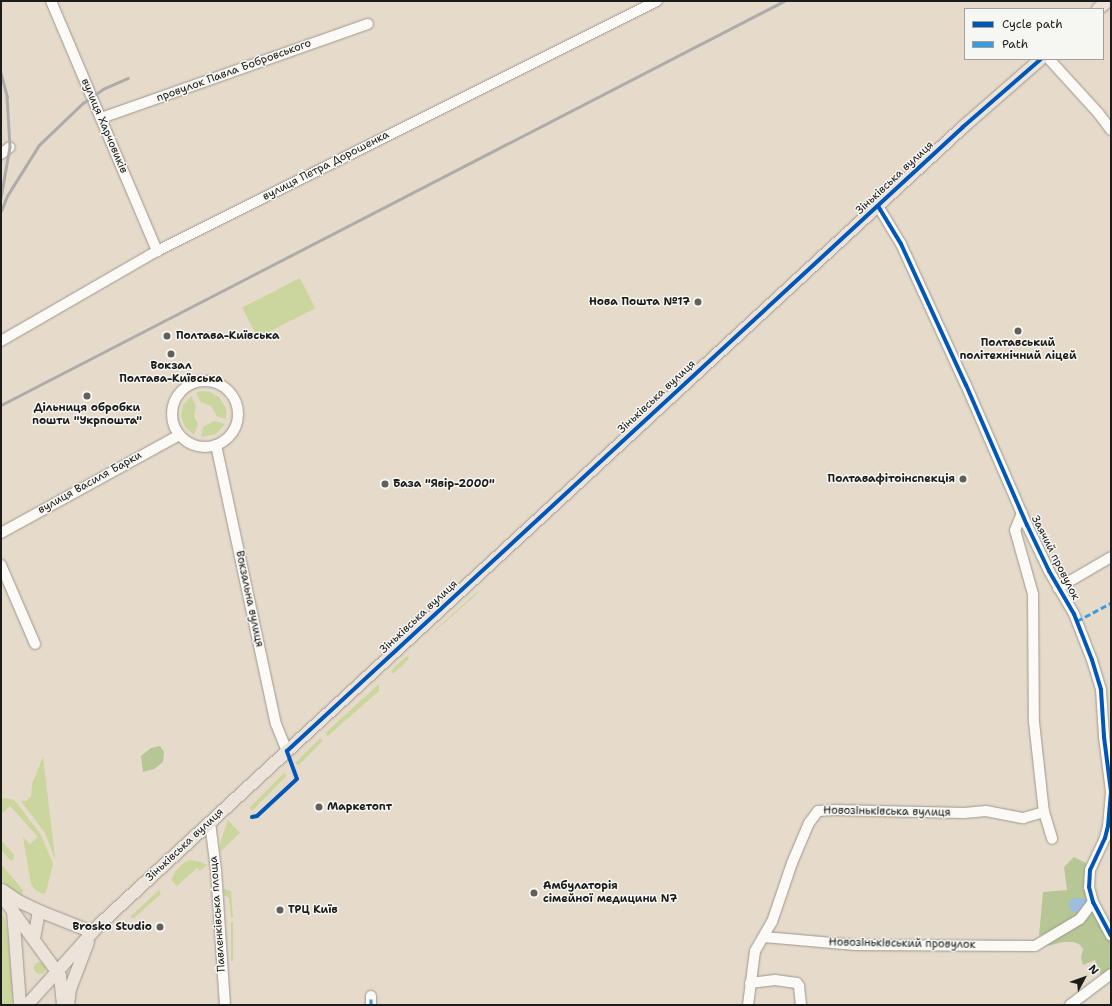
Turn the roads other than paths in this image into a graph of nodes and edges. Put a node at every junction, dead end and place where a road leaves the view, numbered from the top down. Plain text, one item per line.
1 (51, 1) edge
2 (656, 1) edge
3 (1108, 1) edge
4 (1099, 8) edge
5 (368, 24) dead end
6 (1040, 60) edge
7 (1050, 60) edge
8 (101, 118) junction
9 (1111, 130) edge
10 (10, 147) dead end
11 (1, 154) edge
12 (878, 206) junction
13 (157, 252) junction
14 (1, 341) edge
15 (179, 434) junction
16 (216, 445) junction
17 (1022, 513) junction
18 (1, 532) edge
19 (1111, 557) edge
20 (1, 566) edge
21 (1058, 588) junction
22 (35, 644) dead end
23 (1106, 688) edge
24 (287, 751) junction
25 (1044, 812) junction
26 (210, 822) junction
27 (1052, 839) dead end
28 (1, 889) edge
29 (1, 895) edge
30 (1093, 902) junction
31 (13, 910) junction
32 (39, 911) junction
33 (92, 932) junction
34 (1111, 936) edge
35 (764, 938) junction
36 (34, 939) junction
37 (57, 972) junction
38 (1110, 973) edge
39 (750, 984) junction
40 (20, 1005) edge
41 (27, 1005) edge
42 (63, 1005) edge
43 (68, 1005) edge
44 (225, 1005) edge
45 (748, 1005) edge
46 (802, 1005) edge
47 (1070, 1005) edge

1 - 8 street, вулиця Харчовиків
2 - 13 street, вулиця Петра Дорошенка
3 - 4 main road
5 - 8 street, провулок Павла Бобровського
6 - 12 main road, Зіньківська вулиця
7 - 9 street
8 - 13 street, вулиця Харчовиків
10 - 11 street
12 - 17 street, Заячий провулок
12 - 24 main road, Зіньківська вулиця
13 - 14 street, вулиця Петра Дорошенка
15 - 16 street
15 - 16 street
15 - 18 street, вулиця Василя Барки
16 - 24 street, Вокзальна вулиця
17 - 21 street, Заячий провулок
17 - 25 street
19 - 21 street
20 - 22 street
21 - 23 street, Заячий провулок
23 - 30 street, Заячий провулок
24 - 26 main road, Зіньківська вулиця
25 - 27 street
25 - 35 street, Новозіньківська вулиця
26 - 33 main road, Зіньківська вулиця
26 - 44 street, Павленківська площа
28 - 32 main road
29 - 31 main road
30 - 34 street, Заячий провулок
30 - 35 street, Новозіньківський провулок
31 - 36 main road
31 - 40 main road
32 - 33 main road
32 - 36 main road
33 - 37 main road, Зіньківська вулиця
33 - 43 main road
35 - 39 street, Новозіньківська вулиця
36 - 37 main road
37 - 41 main road, Зіньківська вулиця
37 - 42 main road
38 - 47 street
39 - 45 street, Новозіньківська вулиця
39 - 46 street

